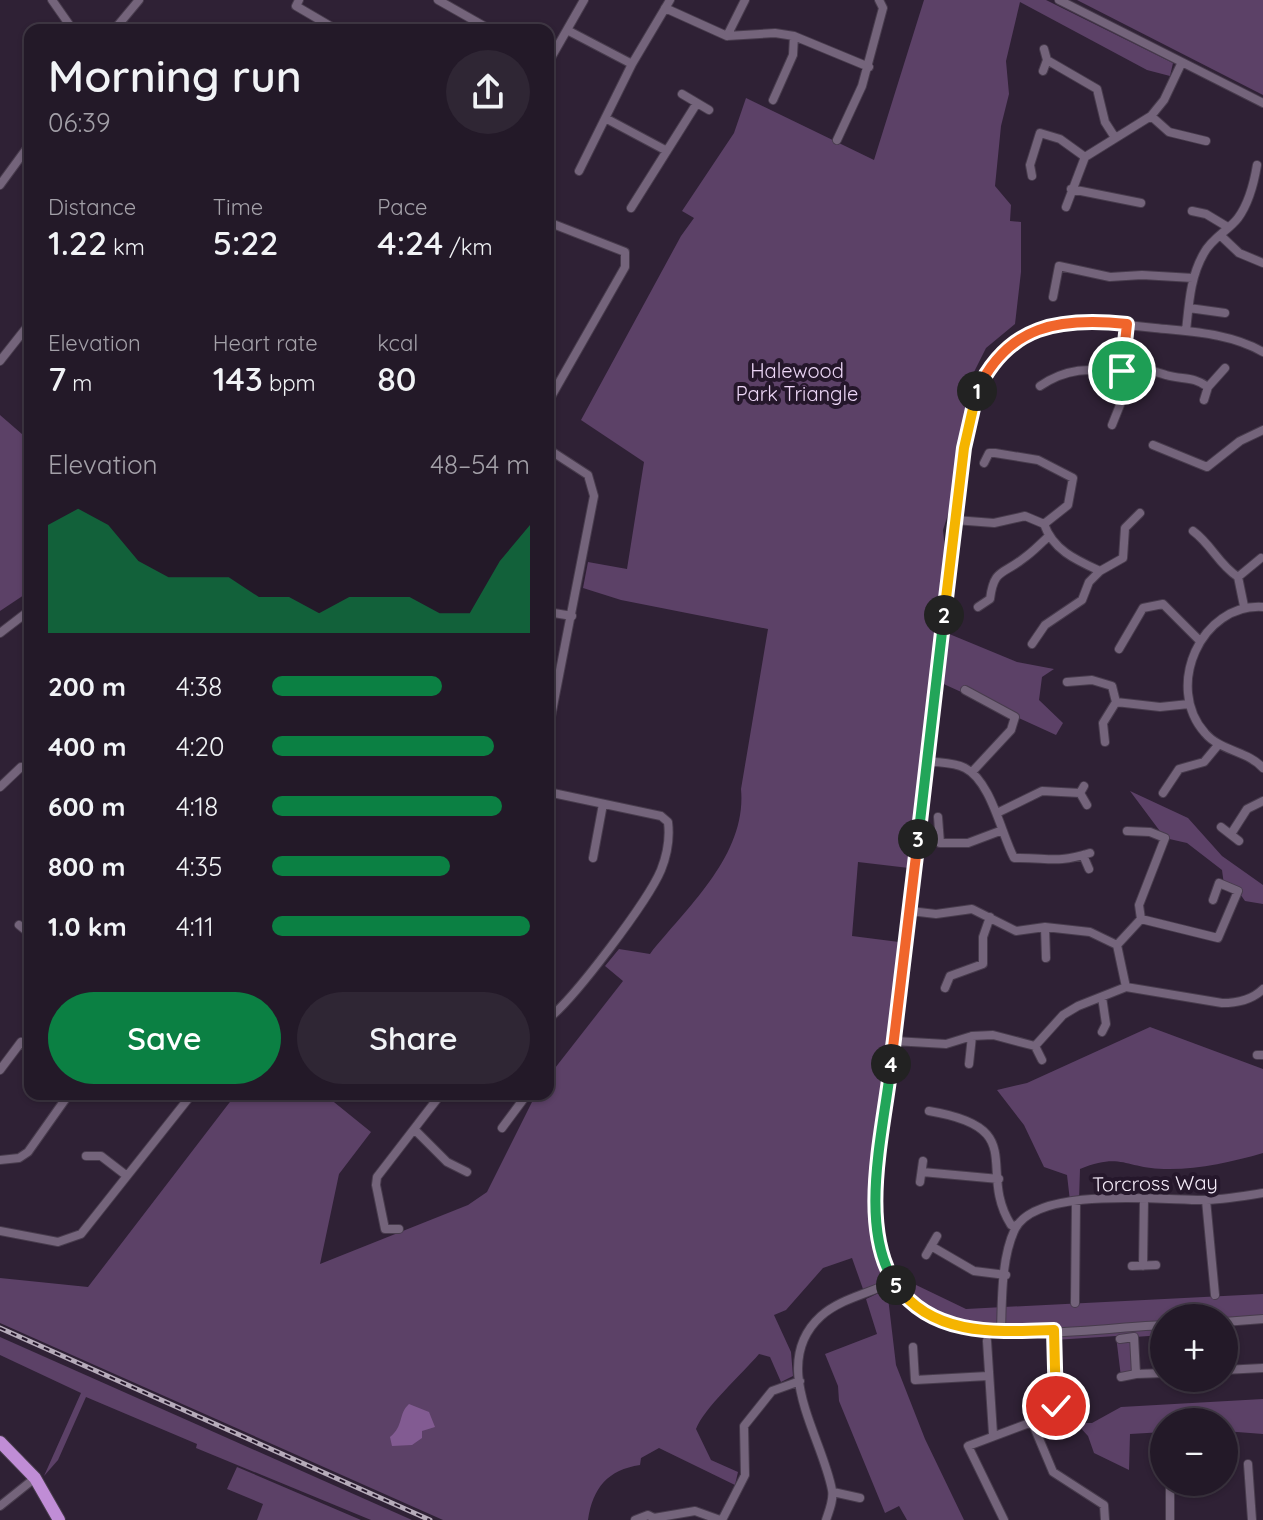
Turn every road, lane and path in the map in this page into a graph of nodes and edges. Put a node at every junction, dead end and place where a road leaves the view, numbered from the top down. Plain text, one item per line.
1 (52, 0) edge
2 (139, 0) edge
3 (299, 0) edge
4 (438, 0) edge
5 (584, 0) edge
6 (745, 0) edge
7 (879, 0) edge
8 (1059, 0) edge
9 (667, 4) edge
10 (69, 24) edge
11 (119, 24) edge
12 (327, 24) edge
13 (480, 24) edge
14 (567, 30) junction
15 (727, 36) junction
16 (794, 36) junction
17 (1044, 49) dead end
18 (554, 53) edge
19 (1047, 60) junction
20 (1182, 62) junction
21 (632, 64) junction
22 (869, 67) junction
23 (1043, 71) dead end
24 (682, 94) dead end
25 (773, 100) dead end
26 (697, 103) junction
27 (1263, 103) edge
28 (709, 110) dead end
29 (1151, 116) junction
30 (607, 119) junction
31 (1114, 136) junction
32 (837, 140) dead end
33 (1206, 141) dead end
34 (667, 151) junction
35 (24, 155) edge
36 (1085, 157) junction
37 (1257, 165) dead end
38 (579, 171) dead end
39 (1032, 176) dead end
40 (0, 185) edge
41 (1253, 187) junction
42 (1071, 189) junction
43 (1263, 189) edge
44 (1141, 203) dead end
45 (1066, 207) dead end
46 (631, 208) dead end
47 (1192, 211) dead end
48 (554, 224) edge
49 (1226, 226) junction
50 (1220, 235) junction
51 (1263, 263) edge
52 (1193, 278) junction
53 (1053, 297) dead end
54 (1189, 308) junction
55 (1225, 313) dead end
56 (1127, 324) junction
57 (24, 331) edge
58 (1186, 331) junction
59 (1263, 352) edge
60 (0, 361) edge
61 (1123, 366) junction
62 (1225, 368) dead end
63 (1040, 386) dead end
64 (1208, 387) junction
65 (554, 391) edge
66 (1204, 400) dead end
67 (1112, 425) dead end
68 (1263, 432) edge
69 (1153, 445) dead end
70 (554, 453) edge
71 (984, 463) dead end
72 (1140, 513) dead end
73 (955, 520) junction
74 (1044, 524) junction
75 (1193, 531) dead end
76 (1048, 537) junction
77 (1261, 558) edge
78 (1100, 571) junction
79 (1238, 577) junction
80 (1244, 606) junction
81 (978, 607) dead end
82 (1263, 607) edge
83 (554, 613) edge
84 (24, 615) edge
85 (572, 616) junction
86 (0, 633) edge
87 (1199, 640) junction
88 (1032, 644) dead end
89 (1119, 649) dead end
90 (1067, 682) dead end
91 (965, 690) dead end
92 (1116, 702) junction
93 (554, 703) edge
94 (1189, 704) junction
95 (1105, 742) dead end
96 (1219, 744) junction
97 (927, 761) junction
98 (1263, 766) edge
99 (24, 768) edge
100 (972, 772) junction
101 (0, 787) edge
102 (554, 793) edge
103 (1163, 793) dead end
104 (1263, 801) edge
105 (603, 804) junction
106 (1087, 805) dead end
107 (997, 813) junction
108 (938, 817) dead end
109 (1221, 827) dead end
110 (1000, 831) junction
111 (1127, 831) dead end
112 (1231, 834) junction
113 (1239, 841) dead end
114 (593, 858) dead end
115 (1089, 869) dead end
116 (1213, 900) dead end
117 (910, 911) junction
118 (990, 917) junction
119 (1141, 919) junction
120 (19, 925) dead end
121 (1045, 927) junction
122 (24, 929) edge
123 (1117, 945) junction
124 (1046, 958) dead end
125 (1126, 987) junction
126 (945, 988) dead end
127 (1263, 989) edge
128 (1102, 997) junction
129 (554, 1012) edge
130 (1102, 1032) dead end
131 (972, 1036) junction
132 (894, 1041) junction
133 (24, 1044) edge
134 (1035, 1046) junction
135 (1042, 1060) dead end
136 (969, 1064) dead end
137 (0, 1070) edge
138 (65, 1100) edge
139 (187, 1100) edge
140 (436, 1100) edge
141 (523, 1100) edge
142 (929, 1111) dead end
143 (502, 1128) dead end
144 (414, 1129) junction
145 (86, 1156) dead end
146 (0, 1160) edge
147 (923, 1161) dead end
148 (467, 1172) dead end
149 (127, 1176) junction
150 (999, 1179) junction
151 (1263, 1193) edge
152 (1144, 1199) junction
153 (1206, 1200) junction
154 (1076, 1201) junction
155 (1016, 1226) junction
156 (384, 1227) junction
157 (399, 1229) dead end
158 (0, 1231) edge
159 (937, 1236) dead end
160 (378, 1237) dead end
161 (931, 1246) junction
162 (926, 1255) dead end
163 (1156, 1265) dead end
164 (1132, 1266) dead end
165 (1143, 1266) junction
166 (1006, 1275) junction
167 (893, 1281) junction
168 (1215, 1295) dead end
169 (1075, 1303) dead end
170 (1263, 1319) edge
171 (1238, 1321) edge
172 (1150, 1326) edge
173 (1054, 1330) junction
174 (1001, 1332) junction
175 (1120, 1339) dead end
176 (987, 1341) dead end
177 (913, 1347) dead end
178 (1263, 1368) edge
179 (1238, 1369) edge
180 (1136, 1374) junction
181 (1150, 1374) edge
182 (988, 1376) junction
183 (1121, 1377) dead end
184 (800, 1381) junction
185 (1032, 1422) junction
186 (993, 1434) junction
187 (0, 1442) edge
188 (1248, 1464) dead end
189 (35, 1478) junction
190 (833, 1492) junction
191 (1170, 1496) edge
192 (860, 1498) dead end
193 (0, 1506) edge
194 (59, 1520) edge
195 (635, 1520) edge
196 (721, 1520) edge
197 (826, 1520) edge
198 (1004, 1520) edge
199 (1105, 1520) edge
200 (1170, 1520) edge
201 (1252, 1520) edge

1 - 10 street
2 - 11 street
3 - 12 street
4 - 13 street
5 - 14 street
6 - 15 street
7 - 22 street
8 - 20 street
9 - 15 street
9 - 21 street
14 - 18 street
14 - 21 street
15 - 16 street
16 - 22 street
16 - 25 street
17 - 19 street
19 - 23 street
19 - 31 street
20 - 27 street
20 - 29 street
21 - 30 street
22 - 32 street
24 - 26 street
26 - 28 street
26 - 34 street
29 - 31 street
29 - 33 street
30 - 34 street
30 - 38 street
31 - 36 street
34 - 46 street
35 - 40 street
36 - 39 street
36 - 42 street
37 - 41 street
41 - 43 street
41 - 49 street
42 - 44 street
42 - 45 street
47 - 49 street
48 - 65 street
49 - 50 street
50 - 51 street
50 - 52 street
52 - 53 street
52 - 54 street
54 - 55 street
54 - 58 street
56 - 58 street
56 - 61 street
56 - 73 street
57 - 60 street
58 - 59 street
61 - 63 street
61 - 64 street
61 - 67 street
62 - 64 street
64 - 66 street
68 - 69 street
70 - 85 street
71 - 74 street
72 - 78 street
73 - 74 street
73 - 97 street
74 - 76 street
75 - 79 street
76 - 78 street
76 - 81 street
77 - 79 street
78 - 88 street
79 - 80 street
80 - 82 street
80 - 87 street
83 - 85 street
84 - 86 street
85 - 93 street
87 - 89 street
87 - 94 street
90 - 92 street
91 - 100 street
92 - 94 street
92 - 95 street
94 - 96 street
96 - 98 street
96 - 103 street
97 - 100 street
97 - 117 street
99 - 101 street
100 - 107 street
102 - 105 street
104 - 112 street
105 - 114 street
105 - 129 street
106 - 107 street
107 - 110 street
108 - 110 street
109 - 112 street
110 - 115 street
111 - 119 street
112 - 113 street
116 - 119 street
117 - 118 street
117 - 132 street
118 - 121 street
118 - 126 street
119 - 123 street
120 - 122 street
121 - 123 street
121 - 124 street
123 - 125 street
125 - 127 street
125 - 128 street
128 - 130 street
128 - 134 street
131 - 132 street
131 - 134 street
131 - 136 street
132 - 167 street
133 - 137 street
134 - 135 street
138 - 146 street
139 - 149 street
140 - 144 street
141 - 143 street
142 - 150 street
144 - 148 street
144 - 156 street
145 - 149 street
147 - 150 street
149 - 158 street
150 - 155 street
151 - 153 street, Torcross Way
152 - 153 street, Torcross Way
152 - 154 street, Torcross Way
152 - 165 street
153 - 168 street
154 - 155 street, Torcross Way
154 - 169 street
155 - 166 street
156 - 157 street
156 - 160 street
159 - 161 street
161 - 162 street
161 - 166 street
163 - 165 street
164 - 165 street
166 - 174 street
167 - 174 street
167 - 184 street
170 - 171 street
172 - 173 street
173 - 174 street
173 - 185 street
175 - 180 street
176 - 182 street
177 - 182 street
178 - 179 street
180 - 181 street
180 - 183 street
182 - 186 street
184 - 190 street
184 - 196 street
185 - 186 street
185 - 199 street
186 - 198 street
187 - 189 highway
188 - 201 street
189 - 193 street
189 - 194 highway
190 - 192 street
190 - 197 street
191 - 200 street
195 - 196 street

